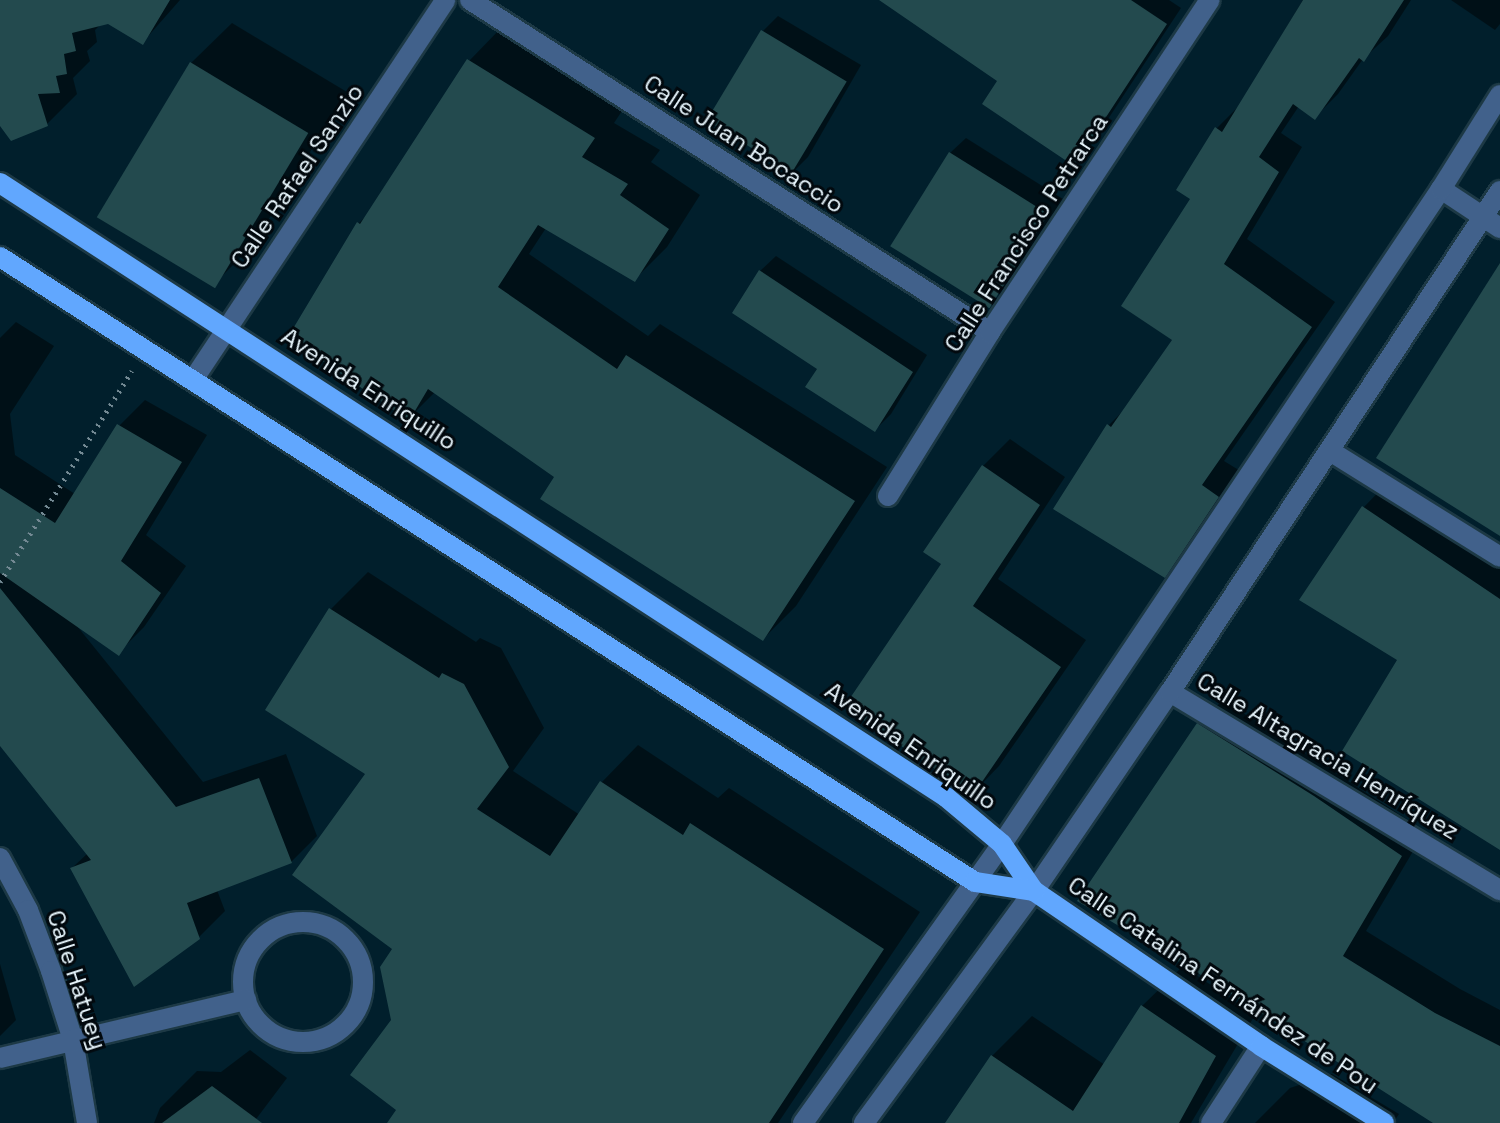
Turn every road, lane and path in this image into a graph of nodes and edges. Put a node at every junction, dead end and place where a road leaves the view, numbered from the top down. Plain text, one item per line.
1 (445, 0) edge
2 (470, 0) edge
3 (1210, 0) edge
4 (1500, 95) edge
5 (0, 183) edge
6 (1441, 189) junction
7 (1500, 191) edge
8 (1492, 223) edge
9 (0, 257) edge
10 (227, 329) junction
11 (990, 332) junction
12 (145, 350) junction
13 (193, 380) junction
14 (1330, 451) junction
15 (888, 496) dead end
16 (1500, 557) edge
17 (0, 582) edge
18 (1170, 692) junction
19 (1002, 844) junction
20 (0, 858) edge
21 (975, 882) junction
22 (1500, 890) edge
23 (1034, 891) junction
24 (246, 1000) junction
25 (73, 1040) junction
26 (1261, 1046) junction
27 (0, 1058) edge
28 (87, 1123) edge
29 (803, 1123) edge
30 (864, 1123) edge
31 (1211, 1123) edge
32 (1384, 1123) edge

1 - 10 street, Calle Rafael Sanzio
2 - 11 street, Calle Juan Bocaccio
3 - 11 street, Calle Francisco Petrarca
4 - 6 street
5 - 10 main road, Avenida Enriquillo
6 - 8 street
6 - 19 street
7 - 8 street
8 - 14 street
9 - 12 main road
10 - 13 street, Calle Rafael Sanzio
10 - 19 main road, Avenida Enriquillo
11 - 15 street, Calle Francisco Petrarca
12 - 13 main road
12 - 17 path
13 - 21 main road
14 - 16 street
14 - 18 street
18 - 22 street, Calle Altagracia Henríquez
18 - 23 street
19 - 21 street
19 - 23 main road, Avenida Enriquillo
20 - 25 street, Calle Hatuey
21 - 23 main road
21 - 29 street
23 - 26 main road, Calle Catalina Fernández de Pou
23 - 30 street
24 - 24 street
24 - 25 street
25 - 27 street
25 - 28 street, Calle Hatuey
26 - 31 street
26 - 32 main road, Calle Catalina Fernández de Pou

